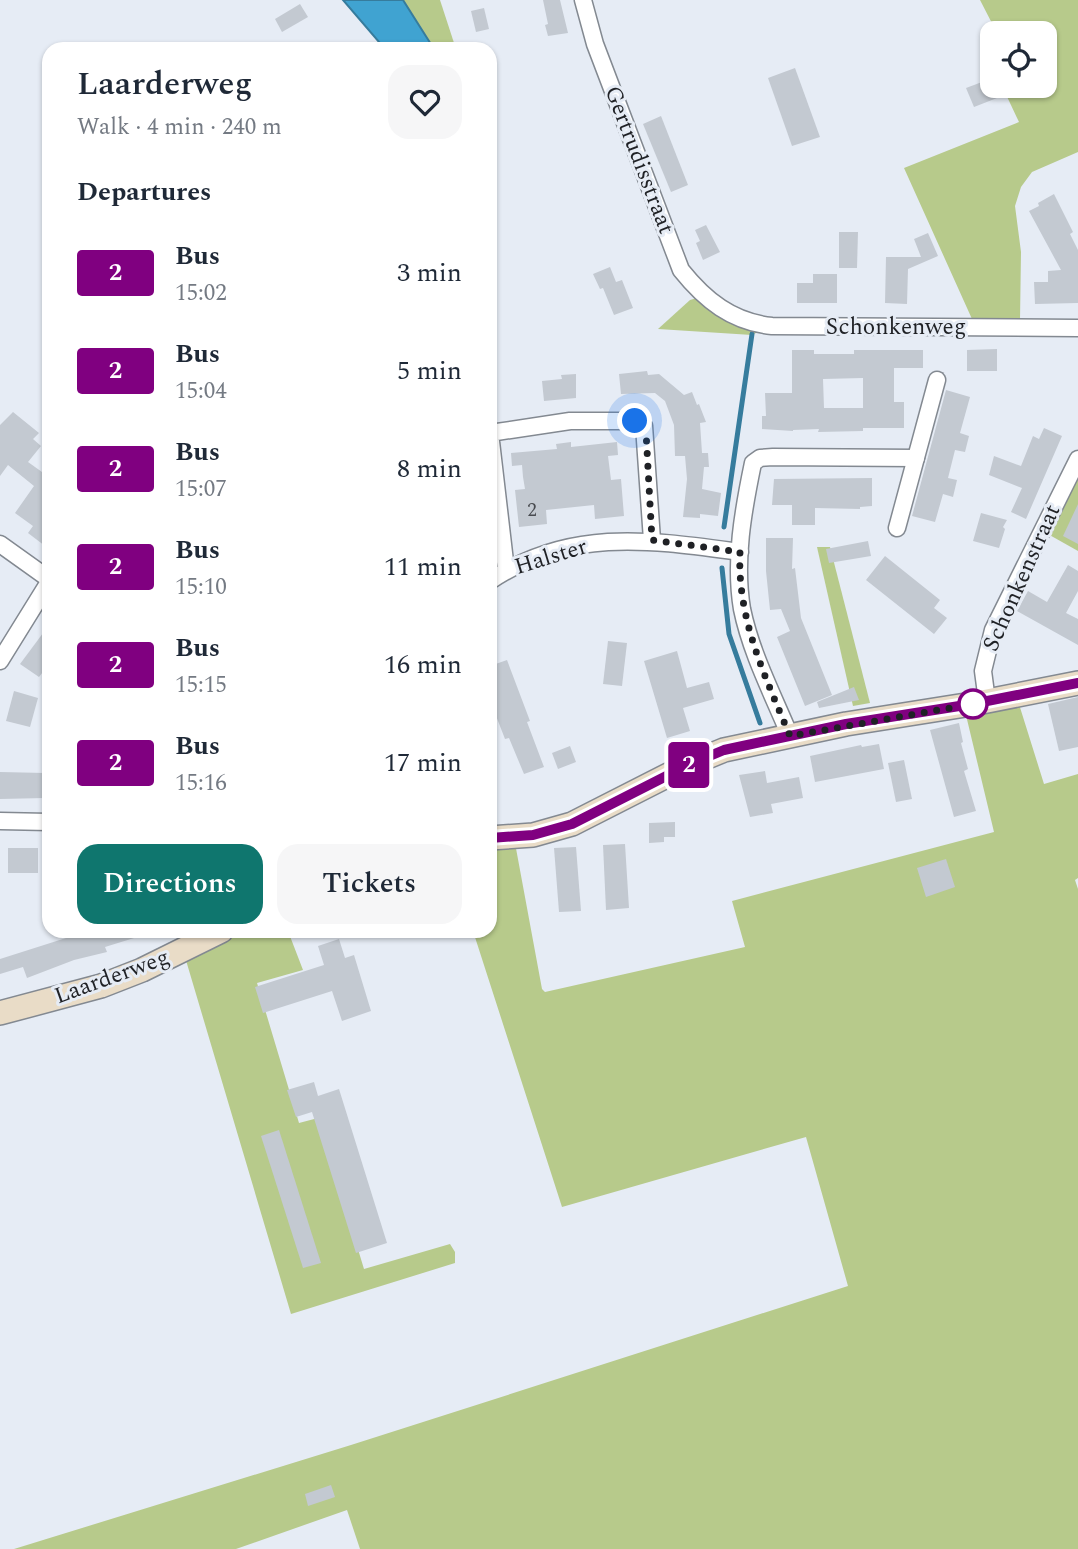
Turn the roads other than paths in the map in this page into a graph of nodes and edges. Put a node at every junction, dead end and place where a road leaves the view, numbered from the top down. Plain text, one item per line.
1 (583, 0) edge
2 (717, 307) joint
3 (1078, 328) edge
4 (937, 380) dead end
5 (497, 432) edge
6 (916, 458) junction
7 (1078, 458) edge
8 (497, 493) edge
9 (897, 528) dead end
10 (652, 540) junction
11 (0, 544) edge
12 (740, 552) junction
13 (506, 570) junction
14 (42, 575) edge
15 (497, 576) edge
16 (42, 592) edge
17 (0, 661) edge
18 (1078, 683) edge
19 (986, 701) junction
20 (790, 736) junction
21 (0, 821) edge
22 (42, 822) edge
23 (497, 838) edge
24 (185, 940) edge
25 (0, 1013) edge

1 - 2 street, Gertrudisstraat
2 - 3 street, Schonkenweg
4 - 6 street
5 - 10 street
6 - 9 street
6 - 12 street
7 - 19 street, Schonkenstraat
8 - 13 street
10 - 12 street, Halster
10 - 13 street, Halster
11 - 14 street
12 - 20 street
13 - 15 street, Halster
16 - 17 street
18 - 19 street
19 - 20 street
20 - 23 street
21 - 22 street
24 - 25 street, Laarderweg

